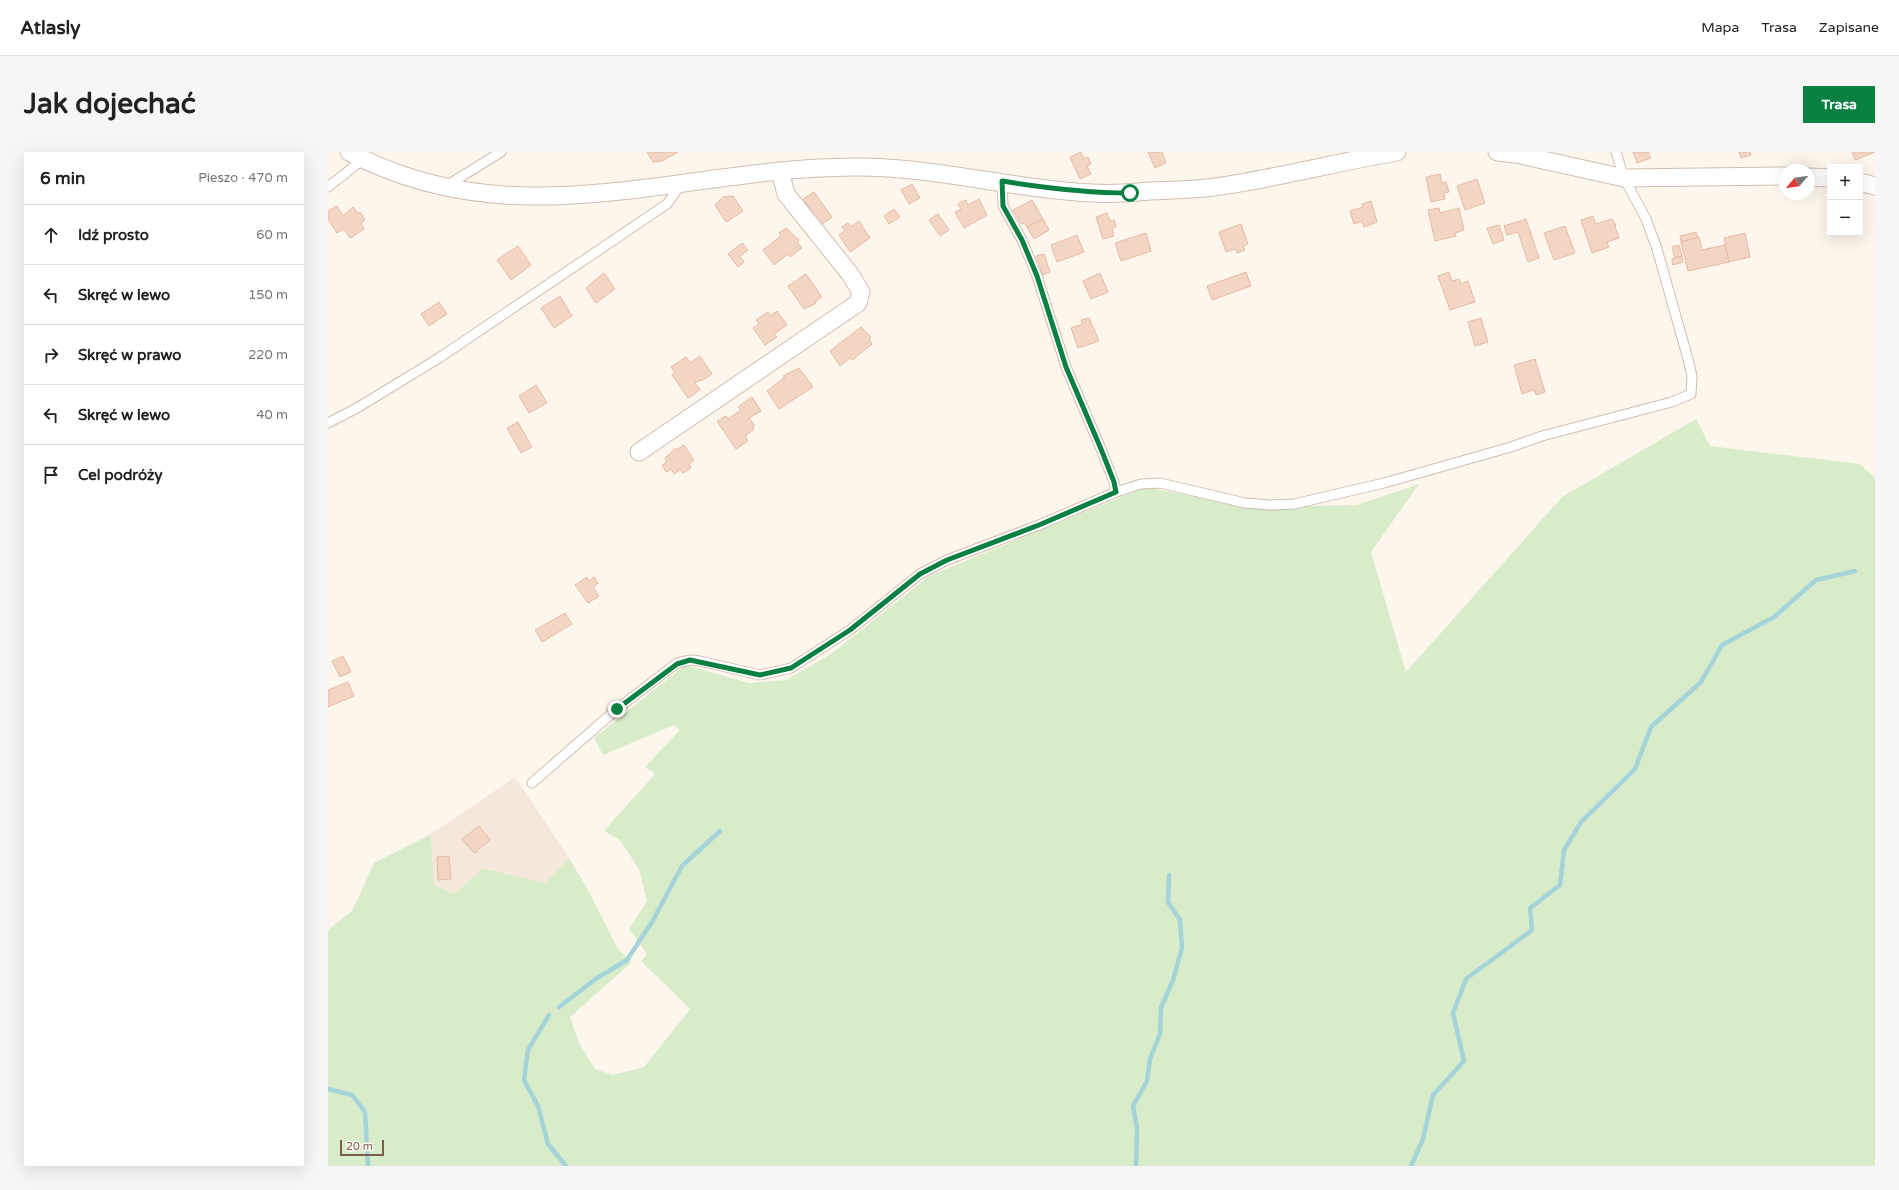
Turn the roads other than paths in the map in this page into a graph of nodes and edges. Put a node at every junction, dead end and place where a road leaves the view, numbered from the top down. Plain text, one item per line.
1 (501, 152) edge
2 (1397, 152) edge
3 (1497, 152) edge
4 (1616, 152) edge
5 (361, 155) edge
6 (780, 171) junction
7 (1779, 176) edge
8 (1815, 177) edge
9 (1624, 178) junction
10 (1827, 178) edge
11 (1002, 181) junction
12 (682, 183) junction
13 (1863, 183) edge
14 (1875, 186) edge
15 (444, 187) junction
16 (328, 188) edge
17 (328, 423) edge
18 (639, 452) dead end
19 (1116, 492) junction
20 (532, 783) dead end

1 - 15 lane
2 - 11 street
3 - 9 street
4 - 9 lane
5 - 15 street
5 - 16 lane
6 - 11 street
6 - 12 street
6 - 18 street
7 - 9 street
8 - 10 street
9 - 19 lane
11 - 19 lane
12 - 15 street
12 - 17 lane
13 - 14 street
19 - 20 lane

